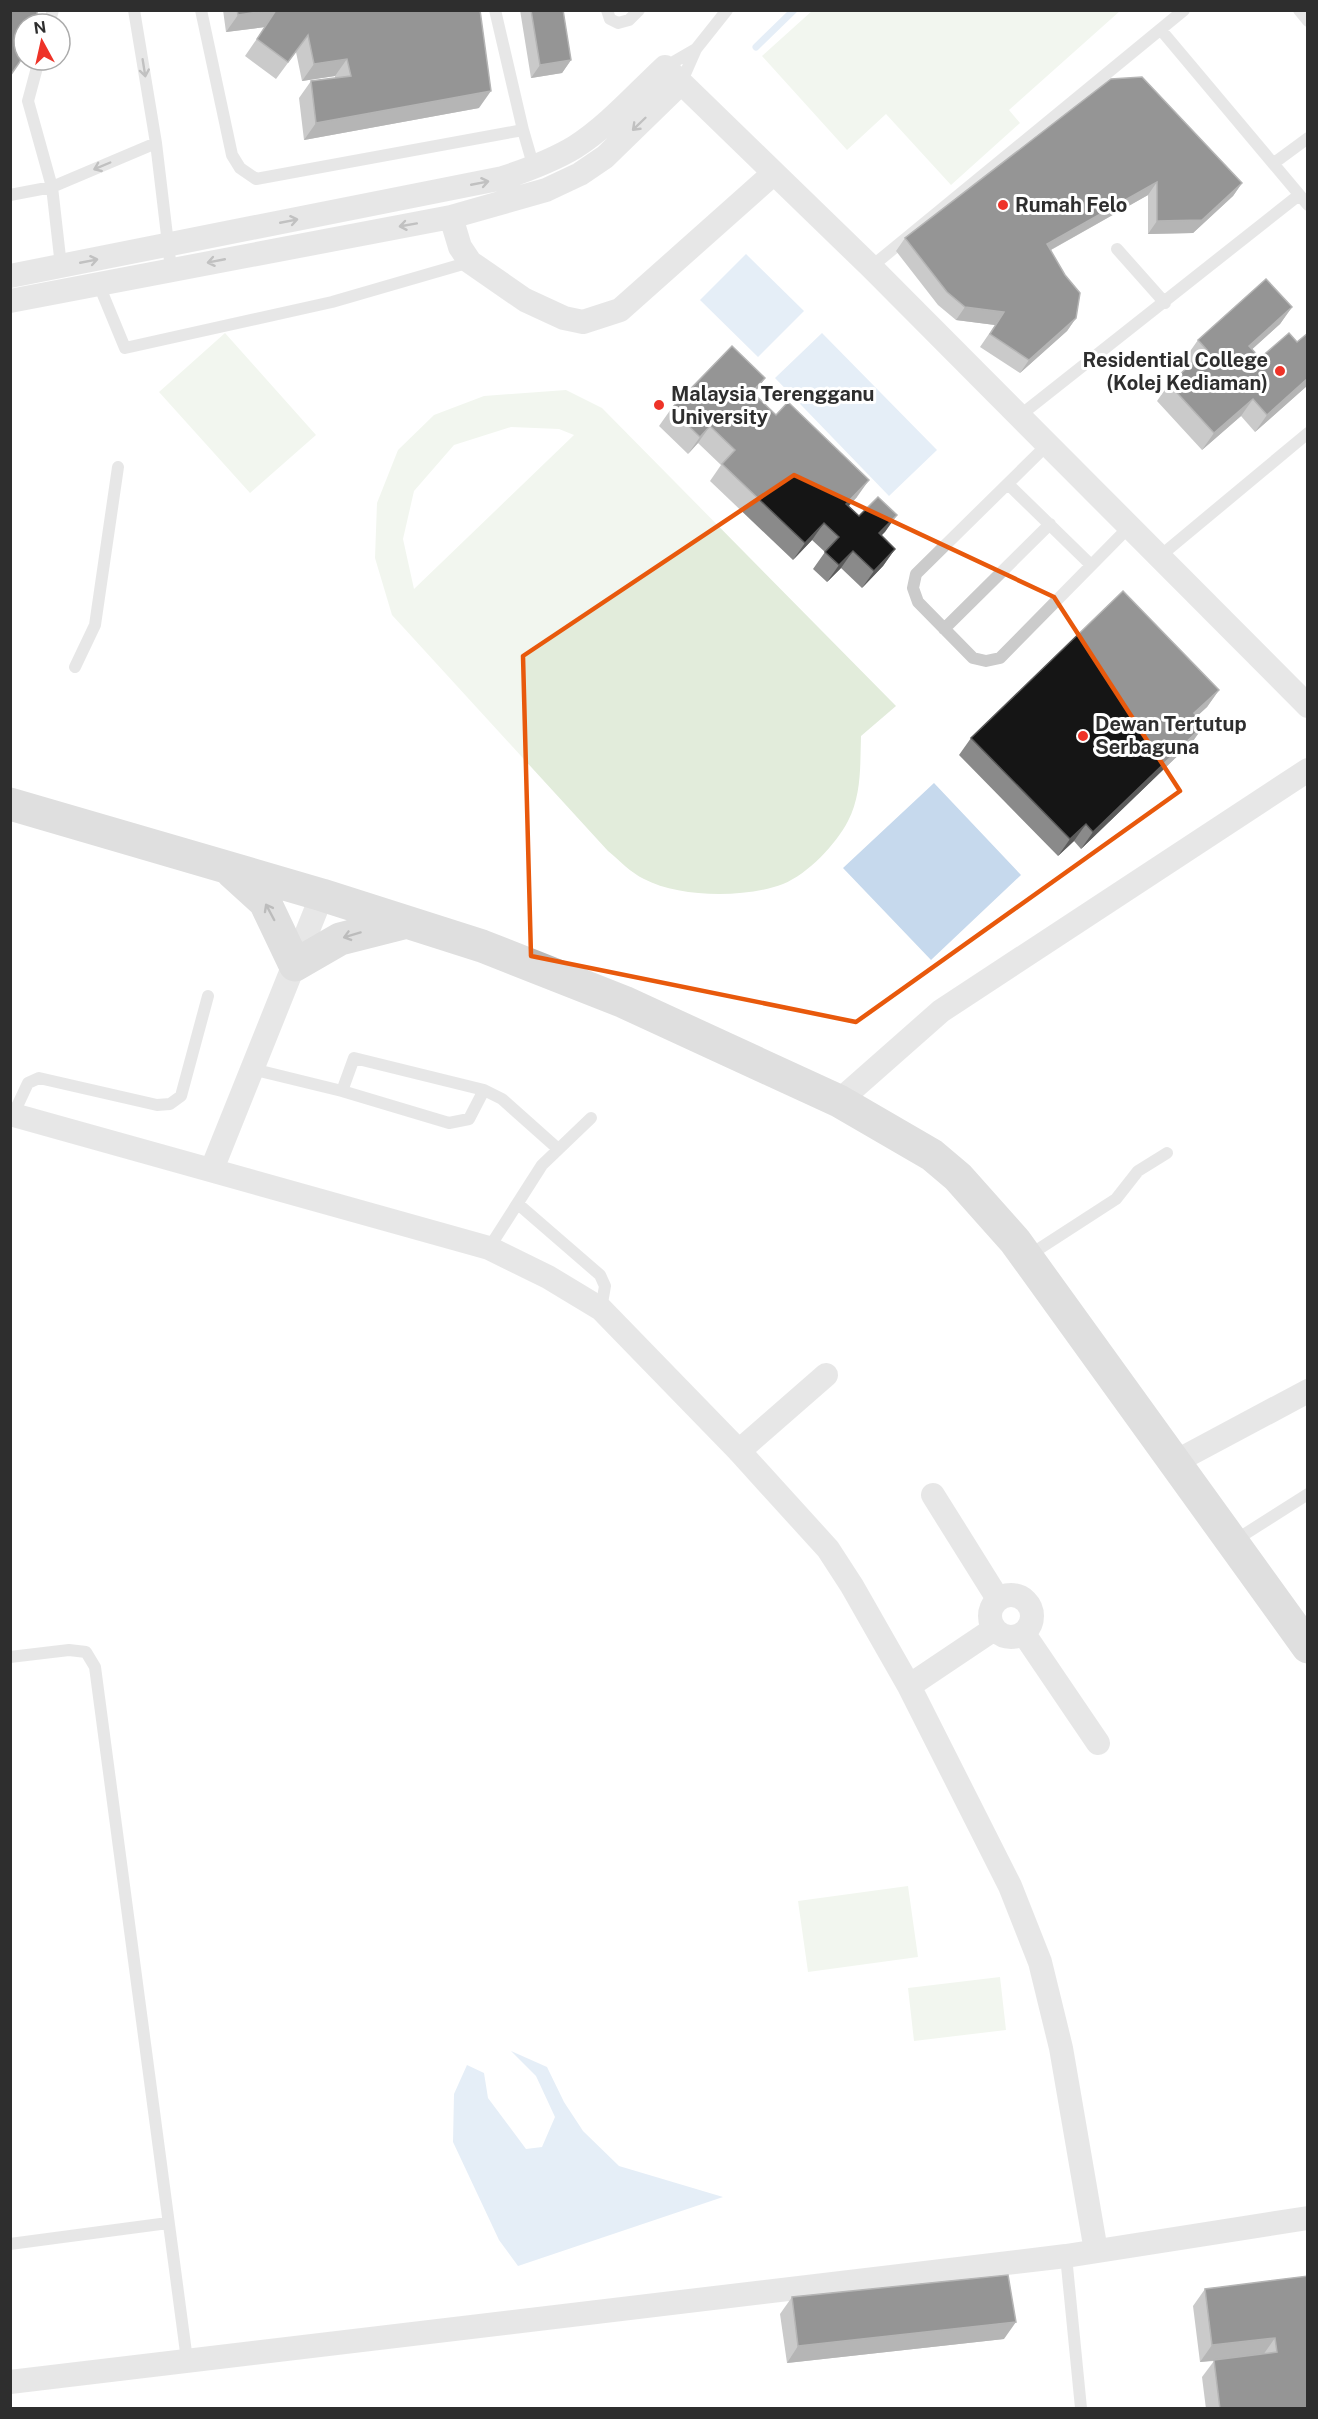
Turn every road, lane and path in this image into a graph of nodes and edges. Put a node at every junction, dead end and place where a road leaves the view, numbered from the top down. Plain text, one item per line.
1 (134, 10) edge
2 (201, 10) edge
3 (495, 10) edge
4 (607, 10) edge
5 (639, 10) edge
6 (726, 10) edge
7 (1184, 10) edge
8 (1299, 10) edge
9 (1308, 21) edge
10 (1161, 30) junction
11 (696, 49) junction
12 (36, 72) edge
13 (673, 75) junction
14 (524, 130) junction
15 (1308, 138) edge
16 (156, 143) junction
17 (1274, 163) junction
18 (534, 168) junction
19 (774, 173) junction
20 (52, 187) junction
21 (10, 195) edge
22 (1305, 202) edge
23 (451, 217) junction
24 (1117, 249) dead end
25 (170, 257) junction
26 (470, 262) junction
27 (61, 266) junction
28 (871, 267) junction
29 (10, 276) edge
30 (99, 285) junction
31 (10, 301) edge
32 (1165, 303) junction
33 (1018, 417) junction
34 (1308, 433) edge
35 (1047, 446) junction
36 (118, 467) dead end
37 (1008, 484) junction
38 (1050, 524) junction
39 (1129, 527) junction
40 (1159, 557) junction
41 (1091, 565) junction
42 (944, 628) junction
43 (75, 667) dead end
44 (1308, 706) edge
45 (1308, 770) edge
46 (10, 804) edge
47 (227, 867) junction
48 (322, 895) junction
49 (409, 922) junction
50 (295, 965) junction
51 (208, 996) dead end
52 (252, 1069) junction
53 (484, 1089) junction
54 (342, 1091) junction
55 (838, 1101) junction
56 (12, 1114) edge
57 (591, 1118) dead end
58 (557, 1148) junction
59 (1167, 1153) dead end
60 (212, 1169) junction
61 (518, 1204) junction
62 (489, 1248) junction
63 (1027, 1257) junction
64 (602, 1309) junction
65 (826, 1376) dead end
66 (1308, 1391) edge
67 (739, 1451) junction
68 (1175, 1462) junction
69 (1308, 1494) edge
70 (933, 1495) dead end
71 (1233, 1541) junction
72 (998, 1599) junction
73 (994, 1629) junction
74 (1024, 1634) junction
75 (1308, 1647) edge
76 (10, 1657) edge
77 (909, 1686) junction
78 (1098, 1743) dead end
79 (1308, 2218) edge
80 (168, 2223) junction
81 (10, 2244) edge
82 (1096, 2251) junction
83 (1066, 2256) junction
84 (187, 2360) junction
85 (10, 2382) edge
86 (1081, 2409) edge

1 -> 16 lane
2 - 14 lane
3 - 14 lane
4 - 5 lane
6 - 11 lane
7 - 10 lane
8 - 9 lane
10 - 17 lane
10 - 28 lane
11 - 13 lane
11 - 13 lane
12 - 20 lane
13 - 18 street
13 - 19 street
13 -> 23 street
14 - 18 lane
15 - 17 lane
16 -> 20 lane
16 - 25 lane
17 - 22 lane
25 -> 18 street
19 - 26 street
19 - 28 street
20 - 21 lane
20 - 27 lane
22 - 32 lane
23 -> 25 street
23 - 26 street
24 - 32 lane
27 -> 25 street
25 - 30 street
26 - 30 lane
27 - 29 street
28 - 33 street
30 - 31 street
32 - 33 lane
33 - 35 street
34 - 40 lane
35 - 37 lane
35 - 39 street
36 - 43 lane
37 - 38 lane
37 - 42 lane
38 - 41 lane
38 - 42 lane
39 - 40 street
39 - 41 lane
40 - 44 street
41 - 42 lane
45 - 55 street
46 - 47 main road
47 - 48 main road
50 -> 47 main road
48 - 49 main road
48 - 50 street
49 -> 50 main road
49 - 55 main road
50 - 52 street
51 - 56 lane
52 - 54 lane
52 - 60 street
53 - 54 lane
53 - 54 lane
53 - 58 lane
55 - 63 main road
56 - 60 street
57 - 58 lane
58 - 61 lane
59 - 63 lane
60 - 62 street
61 - 62 lane
61 - 64 lane
62 - 64 street
63 - 68 main road
64 - 67 street
65 - 67 street
66 - 68 street
67 - 77 street
68 - 71 main road
69 - 71 lane
70 - 72 street
71 - 75 main road
72 - 73 street
72 - 74 street
73 - 74 street
73 - 77 street
74 - 78 street
76 - 80 lane
77 - 82 street
79 - 82 street
80 - 81 lane
80 - 84 lane
82 - 83 street
83 - 84 street
83 - 86 lane
84 - 85 street

